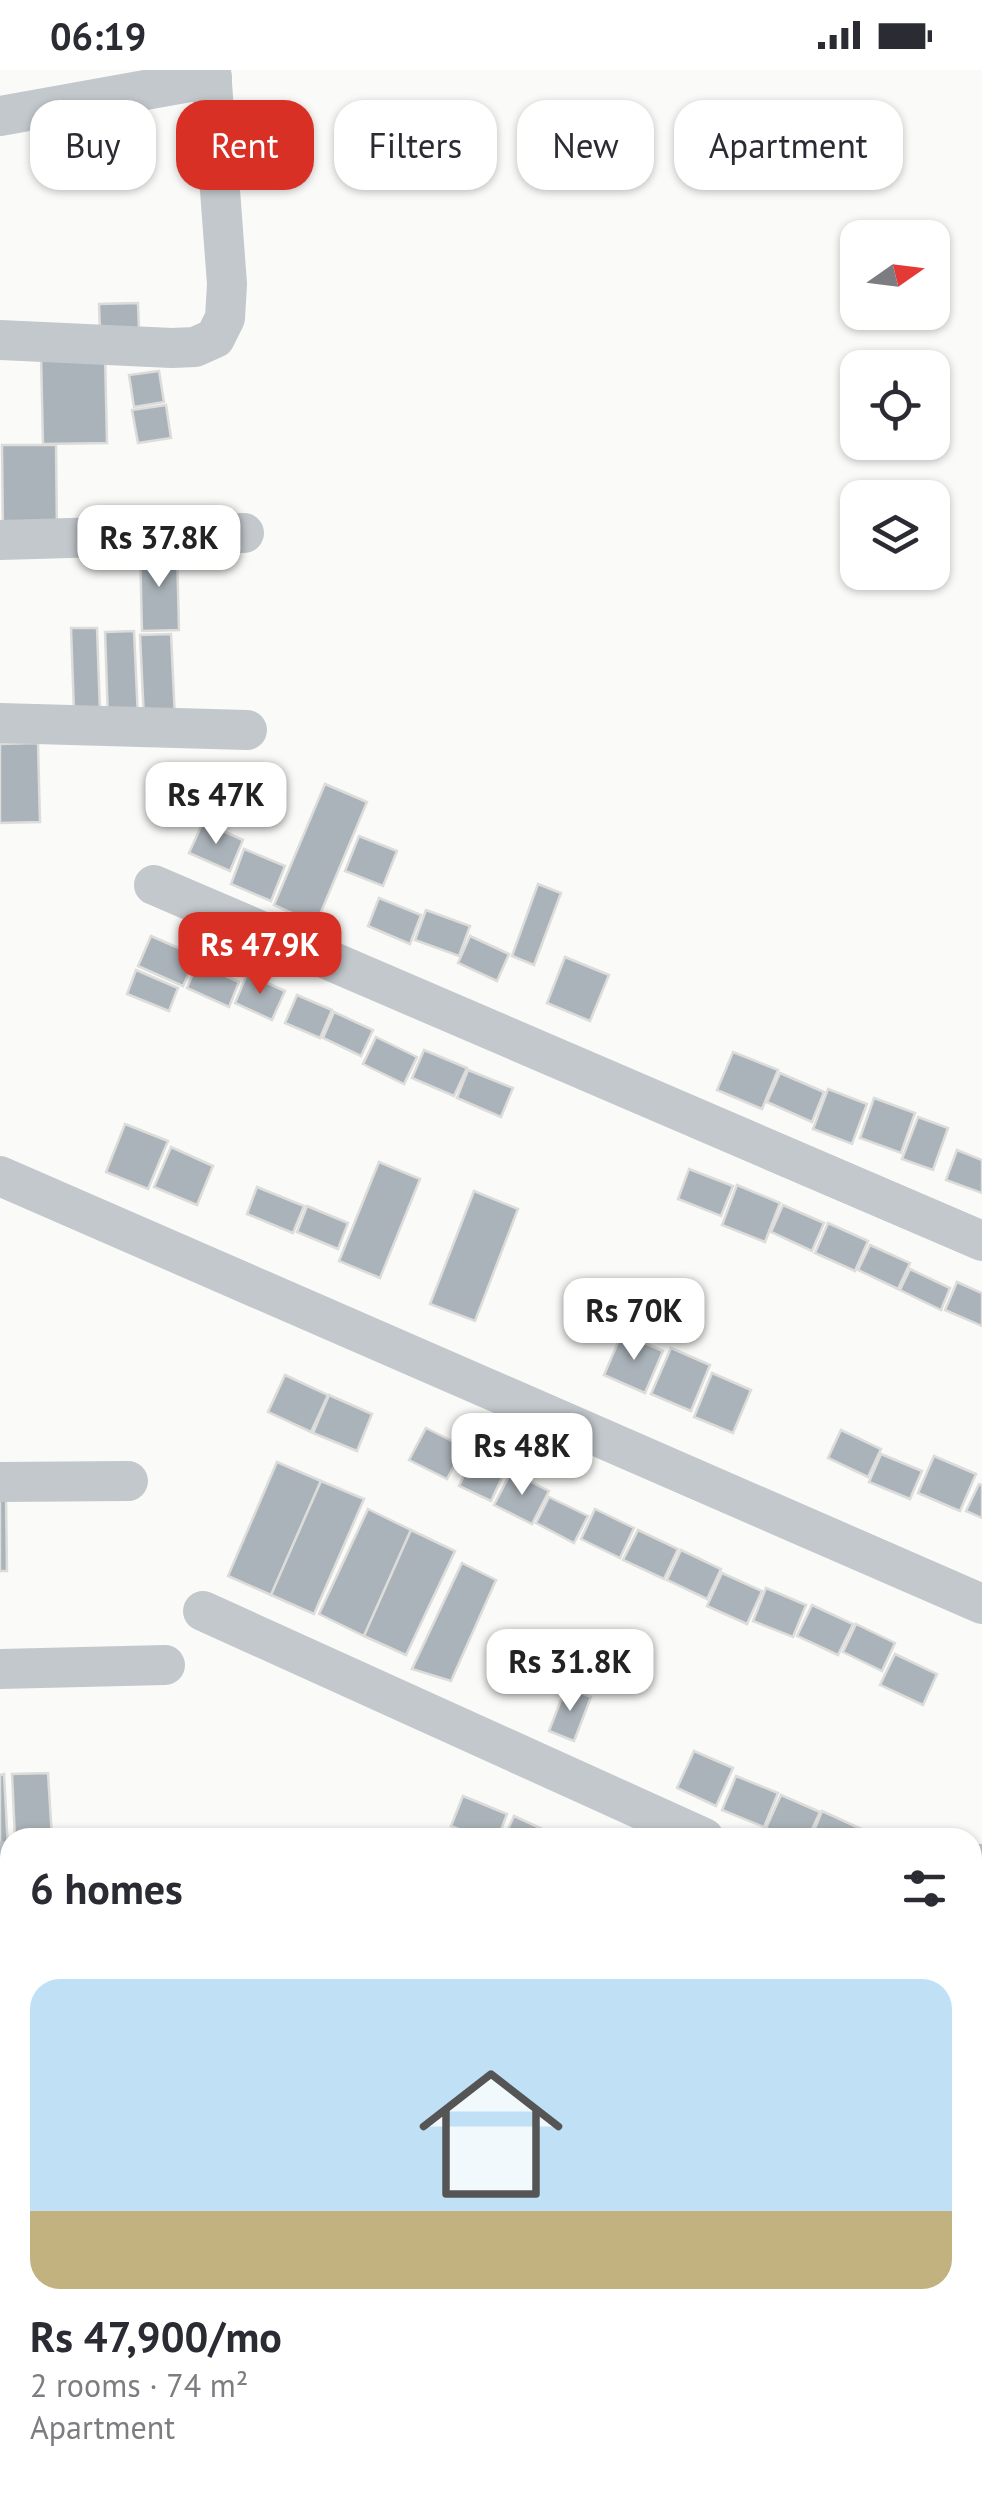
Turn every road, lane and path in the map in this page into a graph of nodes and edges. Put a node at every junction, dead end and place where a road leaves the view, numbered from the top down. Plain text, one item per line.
1 (212, 74) edge
2 (0, 116) edge
3 (0, 340) edge
4 (244, 533) dead end
5 (0, 540) edge
6 (0, 723) edge
7 (246, 730) dead end
8 (154, 885) dead end
9 (0, 1176) edge
10 (982, 1241) edge
11 (128, 1481) dead end
12 (0, 1482) edge
13 (982, 1604) edge
14 (204, 1611) dead end
15 (165, 1665) dead end
16 (0, 1669) edge
17 (682, 1828) edge

1 - 2 street
1 - 3 street
4 - 5 street
6 - 7 street
8 - 10 street
9 - 13 street
11 - 12 street
14 - 17 street
15 - 16 street

